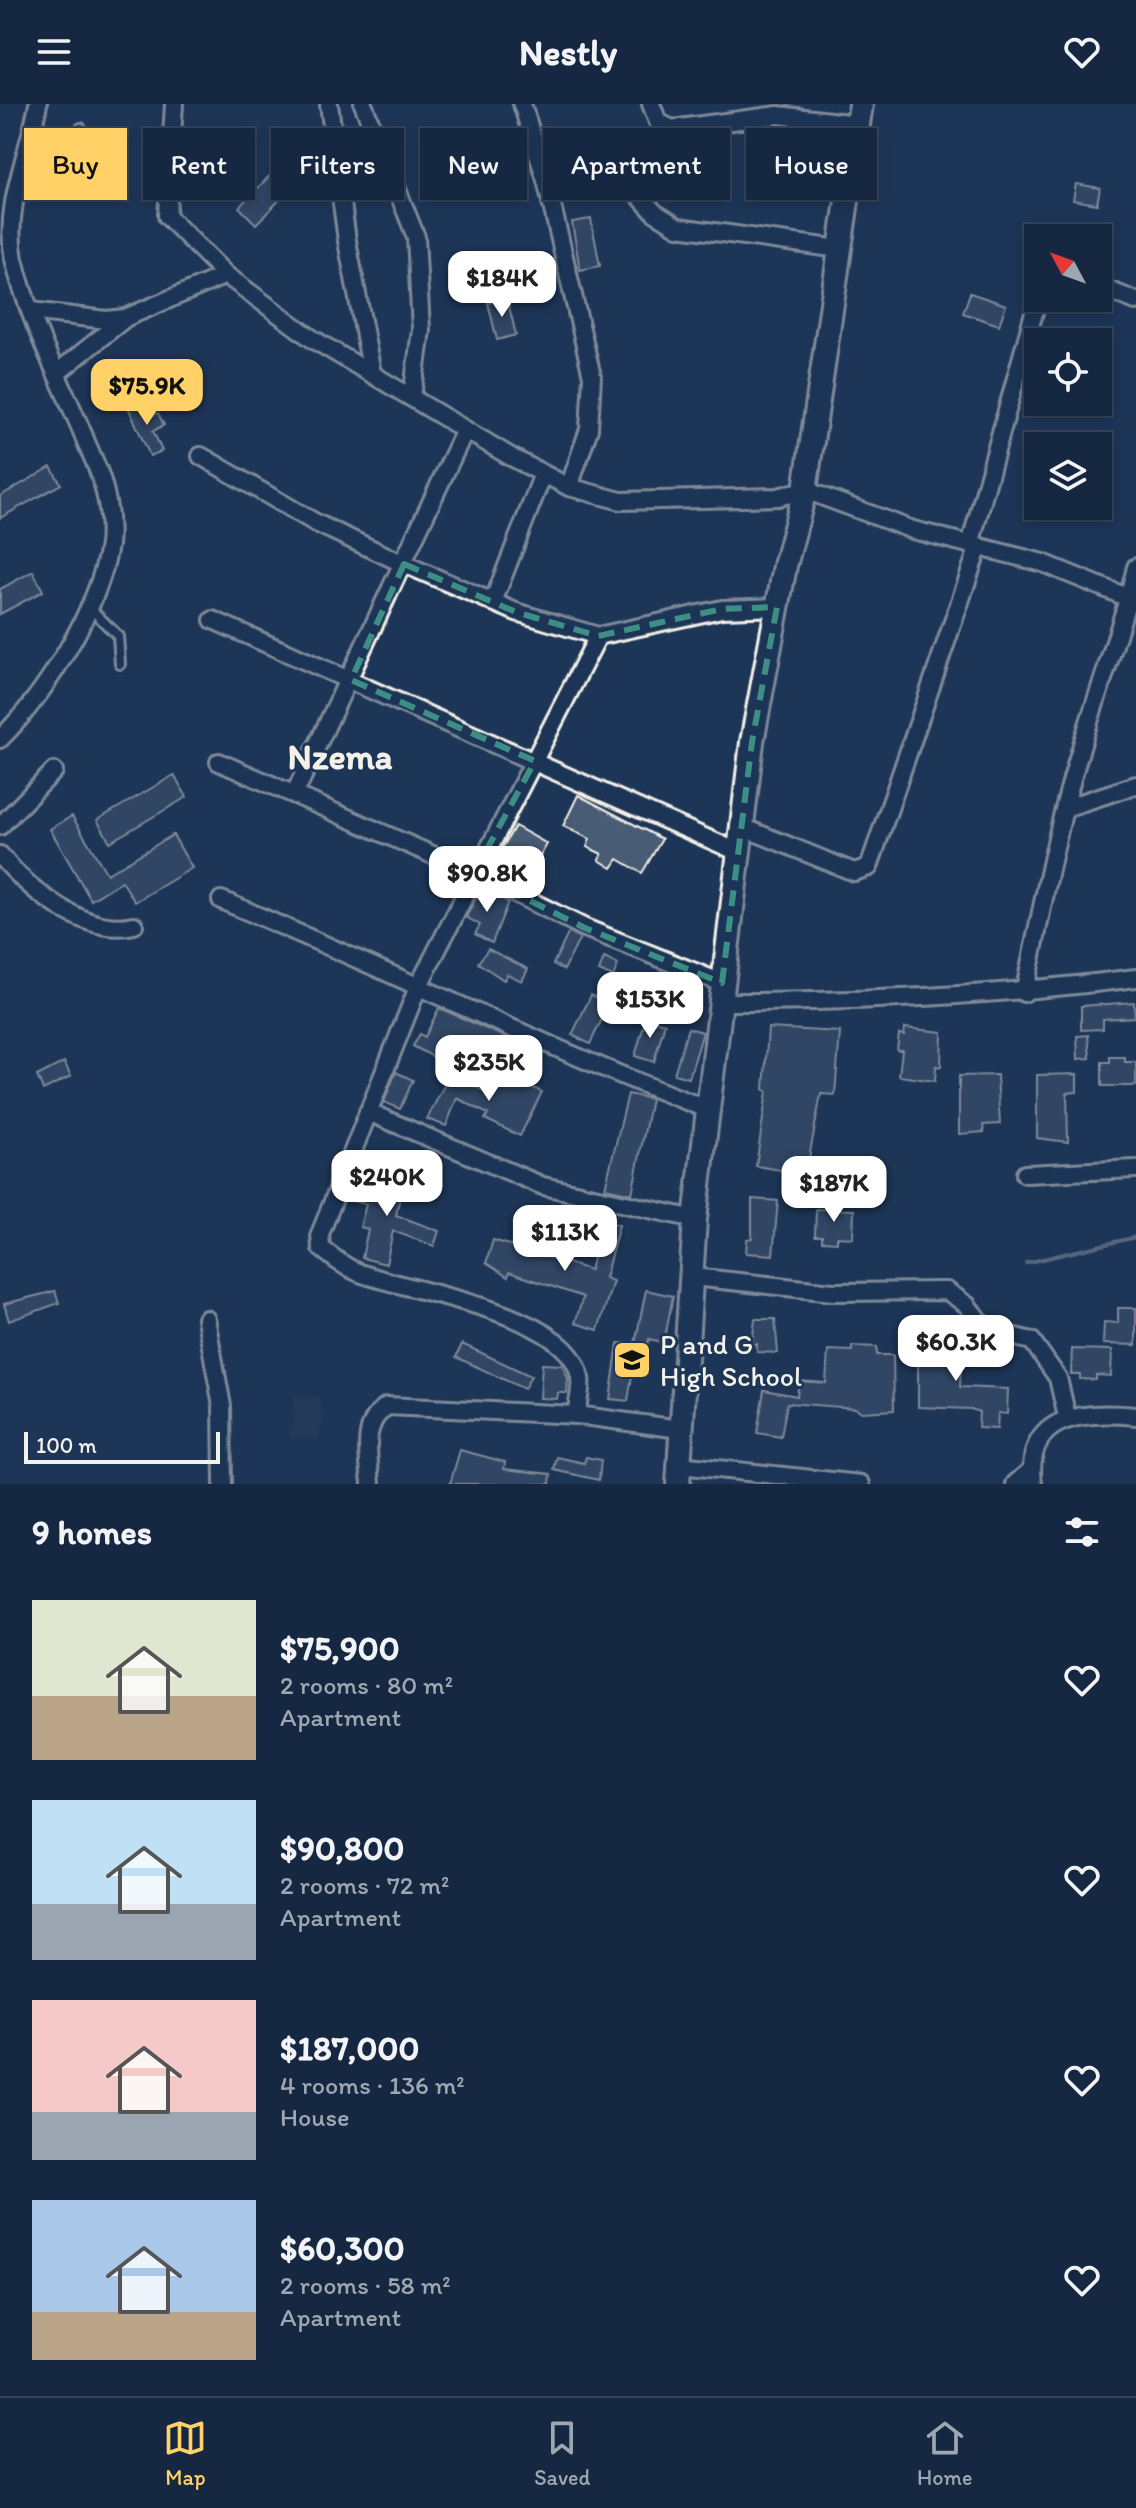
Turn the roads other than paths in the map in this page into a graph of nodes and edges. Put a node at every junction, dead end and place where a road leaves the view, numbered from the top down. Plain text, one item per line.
1 (38, 104) edge
2 (174, 104) edge
3 (329, 104) edge
4 (363, 104) edge
5 (522, 104) edge
6 (651, 104) edge
7 (726, 112) edge
8 (859, 114) edge
9 (543, 170) edge
10 (24, 186) edge
11 (18, 188) junction
12 (551, 200) edge
13 (643, 200) edge
14 (839, 249) junction
15 (226, 275) junction
16 (1112, 292) edge
17 (1136, 301) edge
18 (31, 311) junction
19 (1034, 312) edge
20 (125, 318) junction
21 (57, 373) junction
22 (372, 373) junction
23 (412, 397) junction
24 (465, 430) junction
25 (201, 456) dead end
26 (543, 474) junction
27 (569, 487) junction
28 (805, 490) junction
29 (975, 546) junction
30 (404, 564) junction
31 (1136, 567) edge
32 (1132, 600) edge
33 (493, 602) junction
34 (88, 605) junction
35 (777, 607) junction
36 (213, 620) dead end
37 (598, 636) junction
38 (120, 664) dead end
39 (351, 680) junction
40 (0, 739) edge
41 (535, 761) junction
42 (219, 762) dead end
43 (54, 771) dead end
44 (1136, 785) edge
45 (295, 793) junction
46 (1065, 808) junction
47 (0, 826) edge
48 (742, 827) junction
49 (738, 852) junction
50 (0, 855) edge
51 (474, 873) junction
52 (221, 900) dead end
53 (134, 925) dead end
54 (1136, 978) edge
55 (418, 987) junction
56 (721, 992) junction
57 (1024, 993) junction
58 (707, 1109) junction
59 (368, 1112) junction
60 (1136, 1169) edge
61 (1025, 1174) dead end
62 (695, 1219) junction
63 (693, 1277) junction
64 (206, 1319) dead end
65 (576, 1415) junction
66 (1136, 1416) edge
67 (1067, 1417) junction
68 (680, 1429) junction
69 (678, 1474) edge
70 (1032, 1477) edge
71 (223, 1484) edge
72 (371, 1484) edge
73 (861, 1484) edge
74 (1015, 1484) edge

1 - 11 street
2 - 15 street
3 - 22 street
4 - 23 street
5 - 9 street
6 - 7 street
7 - 8 street
8 - 14 street
10 - 11 lane
11 - 18 street
12 - 27 street
13 - 14 street
14 - 28 street
15 - 20 street
15 - 22 street
16 - 17 street
18 - 20 street
18 - 21 street
19 - 29 street
20 - 21 street
21 - 34 street
22 - 23 street
23 - 24 street
24 - 26 street
24 - 30 street
25 - 30 street
26 - 27 street
26 - 33 street
27 - 28 street
28 - 29 street
28 - 35 street
29 - 32 street
29 - 48 street
30 - 33 street
30 - 39 street
31 - 32 street
32 - 46 street
33 - 37 street
34 - 38 lane
34 - 40 street
35 - 37 street
35 - 48 street
36 - 39 street
37 - 41 street
39 - 41 street
39 - 45 street
41 - 49 street
41 - 51 street
42 - 45 street
43 - 47 street
44 - 46 street
45 - 51 street
46 - 57 street
48 - 49 street
49 - 56 street
50 - 53 street
51 - 55 street
51 - 56 street
52 - 55 street
54 - 57 street
55 - 58 street
55 - 59 street
56 - 57 street
56 - 58 street
58 - 62 street
59 - 62 street
59 - 65 street
60 - 61 street
62 - 63 street
63 - 67 street
63 - 68 street
64 - 71 street
65 - 68 street
65 - 72 street
66 - 67 street
67 - 70 street
68 - 69 street
69 - 73 street
70 - 74 street

